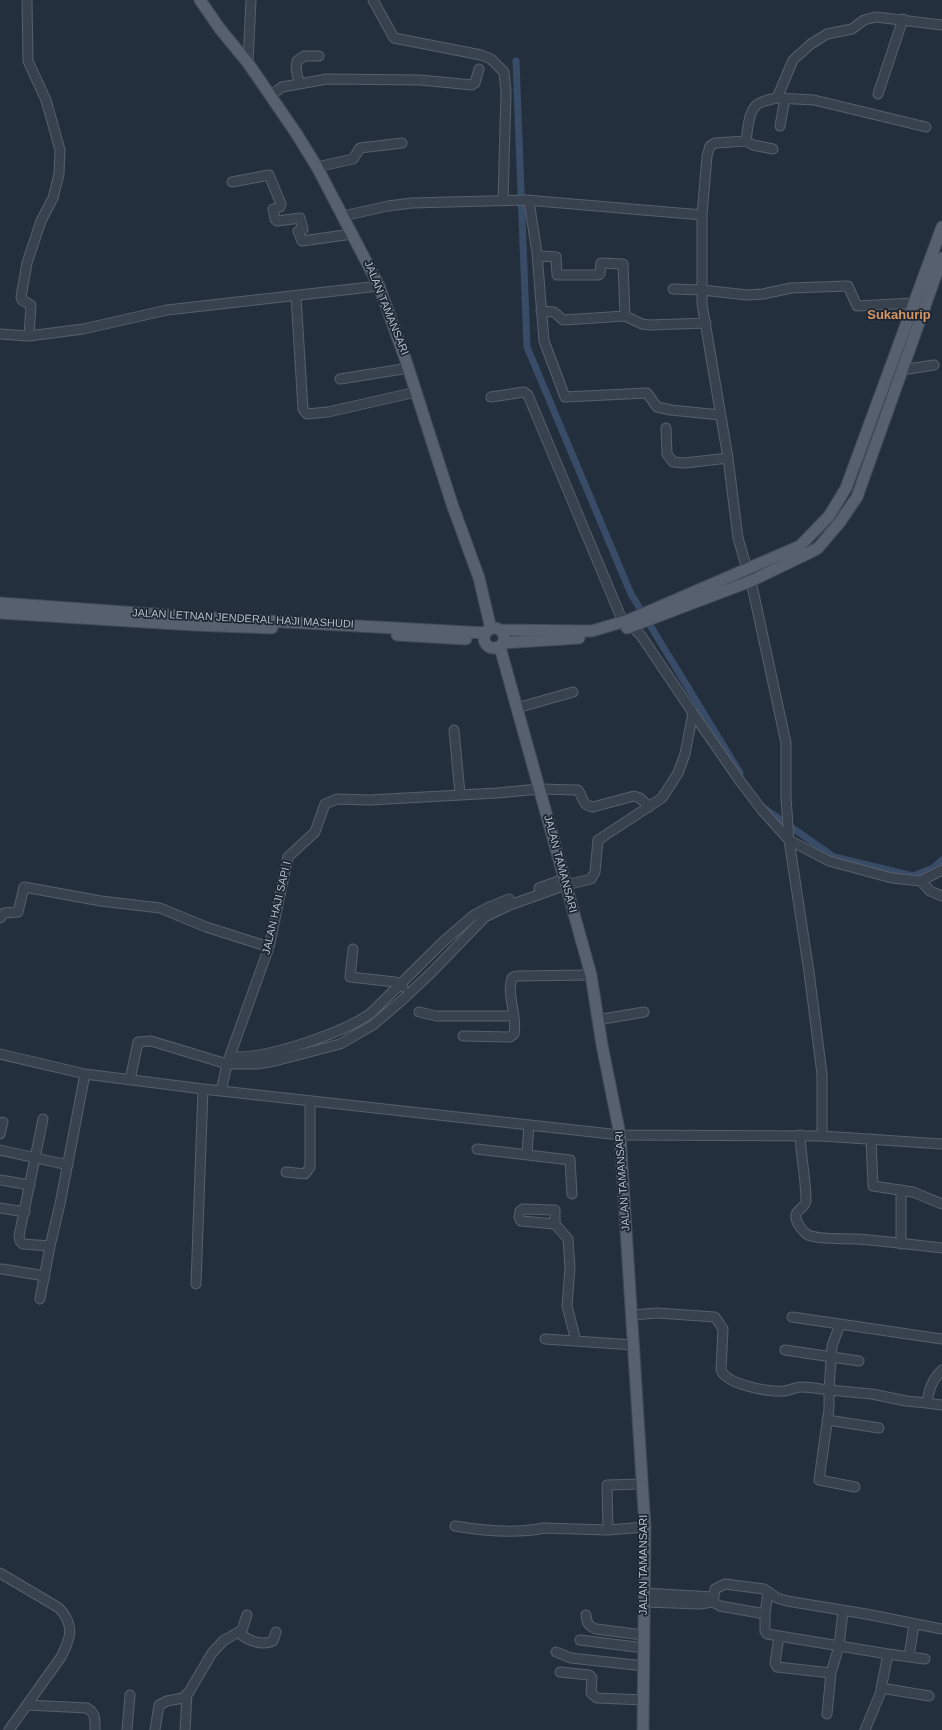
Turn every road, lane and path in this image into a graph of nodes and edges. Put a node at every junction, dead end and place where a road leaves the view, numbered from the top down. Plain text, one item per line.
1 (27, 0) edge
2 (200, 0) edge
3 (251, 0) edge
4 (373, 0) edge
5 (903, 19) junction
6 (942, 24) edge
7 (319, 56) dead end
8 (248, 63) junction
9 (479, 69) dead end
10 (299, 83) junction
11 (878, 94) dead end
12 (271, 95) junction
13 (781, 98) junction
14 (780, 126) dead end
15 (926, 127) dead end
16 (746, 141) junction
17 (402, 143) dead end
18 (773, 149) dead end
19 (317, 167) junction
20 (232, 182) dead end
21 (504, 200) junction
22 (527, 200) junction
23 (343, 216) junction
24 (702, 216) junction
25 (942, 227) edge
26 (352, 234) junction
27 (537, 253) junction
28 (942, 258) edge
29 (379, 286) junction
30 (673, 290) dead end
31 (702, 290) junction
32 (924, 293) junction
33 (296, 296) junction
34 (914, 303) junction
35 (541, 311) junction
36 (625, 316) junction
37 (706, 323) junction
38 (0, 334) edge
39 (29, 336) junction
40 (934, 365) dead end
41 (409, 368) junction
42 (902, 370) junction
43 (340, 379) dead end
44 (416, 392) junction
45 (491, 397) dead end
46 (720, 415) junction
47 (666, 428) dead end
48 (875, 429) junction
49 (728, 458) junction
50 (808, 539) junction
51 (818, 548) junction
52 (747, 570) junction
53 (751, 581) junction
54 (0, 603) edge
55 (672, 606) junction
56 (0, 613) edge
57 (91, 615) junction
58 (630, 623) junction
59 (490, 633) junction
60 (502, 645) junction
61 (573, 692) dead end
62 (517, 708) junction
63 (693, 713) junction
64 (454, 730) dead end
65 (539, 789) junction
66 (460, 794) junction
67 (649, 807) junction
68 (789, 837) junction
69 (942, 870) edge
70 (921, 881) junction
71 (565, 882) junction
72 (942, 896) edge
73 (0, 918) edge
74 (269, 947) junction
75 (353, 949) dead end
76 (591, 975) junction
77 (402, 984) junction
78 (405, 996) junction
79 (419, 1012) dead end
80 (644, 1012) dead end
81 (514, 1016) junction
82 (597, 1020) junction
83 (463, 1036) dead end
84 (0, 1054) edge
85 (229, 1060) junction
86 (85, 1074) junction
87 (130, 1080) junction
88 (203, 1089) junction
89 (221, 1091) junction
90 (310, 1101) junction
91 (43, 1119) dead end
92 (3, 1122) dead end
93 (530, 1125) junction
94 (0, 1134) edge
95 (620, 1135) junction
96 (800, 1136) junction
97 (822, 1136) junction
98 (871, 1139) junction
99 (942, 1144) edge
100 (477, 1149) dead end
101 (0, 1150) edge
102 (527, 1153) junction
103 (35, 1157) junction
104 (68, 1165) junction
105 (286, 1172) dead end
106 (0, 1180) edge
107 (30, 1185) junction
108 (901, 1190) junction
109 (572, 1194) dead end
110 (942, 1204) edge
111 (0, 1208) edge
112 (24, 1212) junction
113 (555, 1224) dead end
114 (901, 1244) junction
115 (50, 1246) junction
116 (942, 1248) edge
117 (2, 1269) dead end
118 (45, 1276) junction
119 (196, 1284) dead end
120 (40, 1299) dead end
121 (632, 1315) junction
122 (792, 1317) dead end
123 (840, 1324) junction
124 (545, 1339) dead end
125 (942, 1340) edge
126 (576, 1341) junction
127 (634, 1345) junction
128 (785, 1350) dead end
129 (830, 1357) junction
130 (859, 1361) dead end
131 (942, 1370) edge
132 (829, 1390) junction
133 (927, 1403) junction
134 (942, 1405) edge
135 (827, 1420) junction
136 (879, 1428) dead end
137 (641, 1484) junction
138 (855, 1487) dead end
139 (456, 1526) dead end
140 (646, 1527) junction
141 (608, 1530) junction
142 (0, 1573) edge
143 (768, 1592) junction
144 (644, 1598) junction
145 (713, 1599) junction
146 (843, 1611) junction
147 (765, 1614) junction
148 (586, 1615) dead end
149 (247, 1616) dead end
150 (914, 1625) junction
151 (942, 1629) edge
152 (239, 1632) junction
153 (276, 1632) dead end
154 (643, 1635) junction
155 (779, 1636) junction
156 (580, 1640) dead end
157 (839, 1646) junction
158 (644, 1648) junction
159 (556, 1652) dead end
160 (888, 1654) junction
161 (909, 1656) junction
162 (925, 1659) dead end
163 (644, 1666) junction
164 (560, 1672) dead end
165 (831, 1673) junction
166 (881, 1688) junction
167 (188, 1694) junction
168 (130, 1695) dead end
169 (929, 1696) dead end
170 (644, 1700) junction
171 (27, 1705) junction
172 (827, 1714) dead end
173 (9, 1730) edge
174 (95, 1730) edge
175 (127, 1730) edge
176 (154, 1730) edge
177 (185, 1730) edge
178 (643, 1730) edge
179 (866, 1730) edge

1 - 39 street
2 - 8 main road, JALAN TAMANSARI
3 - 8 street
4 - 21 street
5 - 6 street
5 - 11 street
5 - 13 street
7 - 10 street
8 - 12 main road, JALAN TAMANSARI
9 - 10 street
10 - 12 street
12 - 19 main road, JALAN TAMANSARI
13 - 14 street
13 - 15 street
13 - 16 street
16 - 18 street
16 - 24 street
17 - 19 street
19 - 23 main road, JALAN TAMANSARI
20 - 26 street
21 - 22 street
21 - 23 street
22 - 24 street
22 - 27 street
23 - 26 main road, JALAN TAMANSARI
24 - 31 street
25 - 32 main road, JALAN LETNAN JENDERAL HAJI MASHUDI
26 - 29 main road, JALAN TAMANSARI
27 - 35 street
27 - 36 street
28 - 32 main road, JALAN LETNAN JENDERAL HAJI MASHUDI
29 - 33 street
29 - 41 main road, JALAN TAMANSARI
30 - 31 street
31 - 34 street
31 - 37 street
32 - 34 main road, JALAN LETNAN JENDERAL HAJI MASHUDI
32 - 42 main road, JALAN LETNAN JENDERAL HAJI MASHUDI
33 - 39 street
33 - 44 street
34 - 48 main road, JALAN LETNAN JENDERAL HAJI MASHUDI
35 - 36 street
35 - 46 street
36 - 37 street
37 - 46 street
38 - 39 street
40 - 42 street
41 - 43 street
41 - 44 main road, JALAN TAMANSARI
42 - 48 main road, JALAN LETNAN JENDERAL HAJI MASHUDI
44 - 59 main road, JALAN TAMANSARI
45 - 58 street
46 - 49 street
47 - 49 street
48 - 50 main road, JALAN LETNAN JENDERAL HAJI MASHUDI
48 - 51 main road, JALAN LETNAN JENDERAL HAJI MASHUDI
49 - 52 street
50 - 51 main road
50 - 52 main road, JALAN LETNAN JENDERAL HAJI MASHUDI
51 - 53 main road, JALAN LETNAN JENDERAL HAJI MASHUDI
52 - 55 main road, JALAN LETNAN JENDERAL HAJI MASHUDI
53 - 55 main road, JALAN LETNAN JENDERAL HAJI MASHUDI
53 - 68 street
54 - 57 main road, JALAN LETNAN JENDERAL HAJI MASHUDI
55 - 58 main road, JALAN LETNAN JENDERAL HAJI MASHUDI
56 - 57 main road, JALAN LETNAN JENDERAL HAJI MASHUDI
57 - 59 main road, JALAN LETNAN JENDERAL HAJI MASHUDI
58 - 59 main road, JALAN LETNAN JENDERAL HAJI MASHUDI
58 - 60 main road, JALAN LETNAN JENDERAL HAJI MASHUDI
58 - 63 street
59 - 60 main road, JALAN TAMANSARI
59 - 60 main road
60 - 62 main road, JALAN TAMANSARI
61 - 62 street
62 - 65 main road, JALAN TAMANSARI
63 - 67 street
63 - 68 street
64 - 66 street
65 - 66 street, JALAN HAJI SAPI I
65 - 67 street, JALAN HAJI SAPI I
65 - 71 main road, JALAN TAMANSARI
66 - 74 street, JALAN HAJI SAPI I
67 - 71 street
68 - 70 street
68 - 97 street
69 - 70 street
70 - 72 street
71 - 76 main road, JALAN TAMANSARI
71 - 77 street
71 - 78 street
73 - 74 street
74 - 85 street, JALAN HAJI SAPI I
75 - 77 street
76 - 81 street
76 - 82 main road, JALAN TAMANSARI
77 - 78 street
77 - 85 street
78 - 85 street
79 - 81 street
80 - 82 street
81 - 83 street
82 - 95 main road, JALAN TAMANSARI
84 - 86 street
85 - 87 street
85 - 89 street, JALAN HAJI SAPI I
86 - 87 street
86 - 104 street
87 - 88 street
88 - 89 street
88 - 119 street
89 - 90 street
90 - 93 street
90 - 105 street
91 - 103 street
92 - 94 street
93 - 95 street
93 - 102 street
95 - 96 street
95 - 121 main road, JALAN TAMANSARI
96 - 97 street
96 - 114 street
97 - 98 street
98 - 99 street
98 - 108 street
100 - 102 street
101 - 103 street
102 - 109 street
103 - 104 street
103 - 107 street
104 - 115 street
106 - 107 street
107 - 112 street
108 - 110 street
108 - 114 street
111 - 112 street
112 - 115 street
113 - 126 street
114 - 116 street
115 - 118 street
117 - 118 street
118 - 120 street
121 - 127 main road, JALAN TAMANSARI
121 - 132 street
122 - 123 street
123 - 125 street
123 - 129 street
124 - 126 street
126 - 127 street
127 - 137 main road, JALAN TAMANSARI
128 - 129 street
129 - 130 street
129 - 132 street
131 - 133 street
132 - 133 street
132 - 135 street
133 - 134 street
135 - 136 street
135 - 138 street
137 - 140 main road, JALAN TAMANSARI
137 - 141 street
139 - 141 street
140 - 141 street
140 - 144 main road, JALAN TAMANSARI
142 - 171 street
143 - 145 street
143 - 146 street
143 - 147 street
144 - 145 street
144 - 154 main road, JALAN TAMANSARI
145 - 147 street
146 - 150 street
146 - 157 street
147 - 155 street
148 - 154 street
149 - 152 street
150 - 151 street
150 - 161 street
152 - 153 street
152 - 167 street
154 - 158 main road, JALAN TAMANSARI
155 - 157 street
155 - 165 street
156 - 158 street
157 - 160 street
157 - 165 street
158 - 163 main road, JALAN TAMANSARI
159 - 163 street
160 - 161 street
160 - 166 street
161 - 162 street
163 - 170 main road, JALAN TAMANSARI
164 - 170 street
165 - 172 street
166 - 169 street
166 - 179 street
167 - 176 street
167 - 177 street
168 - 175 street
170 - 178 main road, JALAN TAMANSARI
171 - 173 street
171 - 174 street

